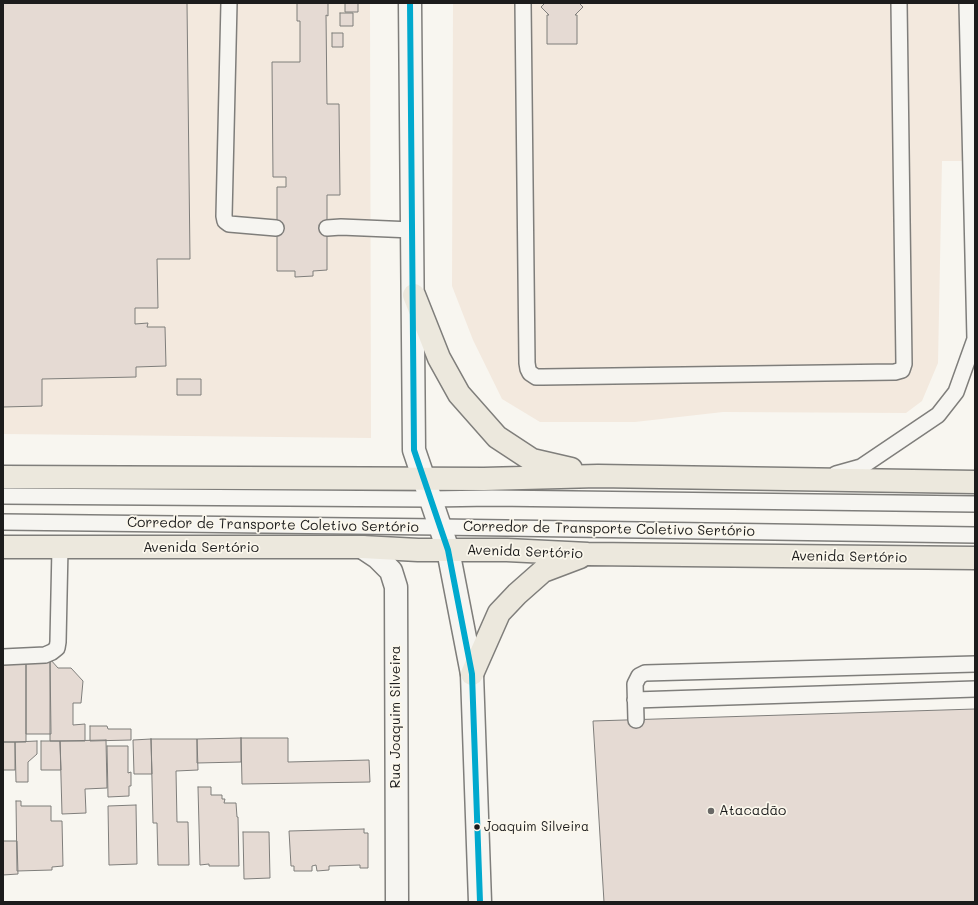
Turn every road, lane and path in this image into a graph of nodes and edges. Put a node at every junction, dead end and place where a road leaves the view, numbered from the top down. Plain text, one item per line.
1 (229, 3) edge
2 (410, 3) edge
3 (523, 3) edge
4 (899, 3) edge
5 (967, 3) edge
6 (276, 228) dead end
7 (327, 228) dead end
8 (412, 230) junction
9 (414, 294) junction
10 (975, 339) edge
11 (598, 476) junction
12 (3, 477) edge
13 (817, 479) junction
14 (975, 482) edge
15 (427, 489) junction
16 (3, 496) edge
17 (975, 504) edge
18 (3, 522) edge
19 (439, 527) junction
20 (975, 535) edge
21 (3, 547) edge
22 (362, 547) junction
23 (60, 548) junction
24 (448, 550) junction
25 (588, 554) junction
26 (975, 558) edge
27 (3, 657) edge
28 (975, 664) edge
29 (472, 674) junction
30 (975, 689) edge
31 (635, 700) junction
32 (636, 720) dead end
33 (397, 902) edge
34 (480, 902) edge

1 - 6 lane
2 - 8 street
3 - 4 lane
5 - 10 lane
7 - 8 lane
8 - 9 street
9 - 11 main road
9 - 15 street
10 - 13 lane
11 - 13 main road
11 - 15 main road
12 - 15 main road
13 - 14 main road
15 - 16 lane, Corredor de Transporte Coletivo Sertório
15 - 17 lane, Corredor de Transporte Coletivo Sertório
15 - 19 street
18 - 19 lane, Corredor de Transporte Coletivo Sertório
19 - 20 lane, Corredor de Transporte Coletivo Sertório
19 - 24 street
21 - 23 main road, Avenida Sertório
22 - 23 main road, Avenida Sertório
22 - 24 main road, Avenida Sertório
22 - 33 street, Rua Joaquim Silveira
23 - 27 lane
24 - 25 main road, Avenida Sertório
24 - 29 street
25 - 26 main road, Avenida Sertório
25 - 29 main road
28 - 31 lane
29 - 34 street
30 - 31 lane
31 - 32 lane

